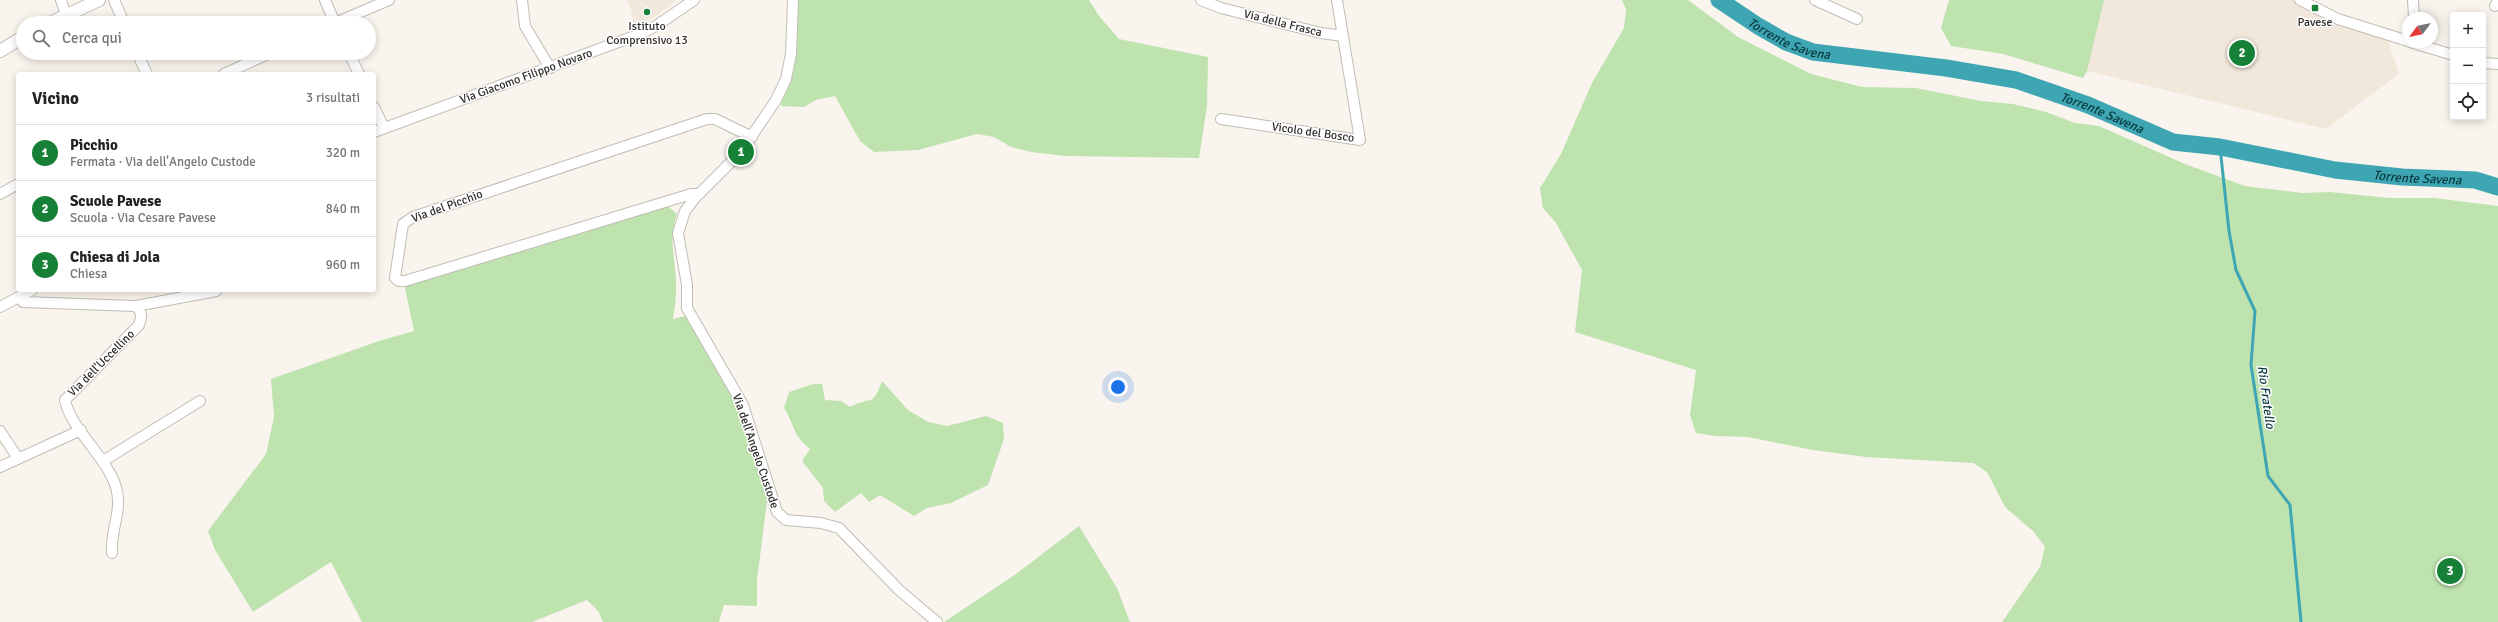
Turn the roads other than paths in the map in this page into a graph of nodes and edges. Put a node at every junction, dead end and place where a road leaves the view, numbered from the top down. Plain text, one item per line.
1 (61, 0) edge
2 (99, 0) edge
3 (114, 0) edge
4 (325, 0) edge
5 (389, 0) edge
6 (522, 0) edge
7 (694, 0) edge
8 (793, 0) edge
9 (1201, 0) edge
10 (1336, 0) edge
11 (1815, 0) edge
12 (2300, 0) edge
13 (2413, 0) edge
14 (2414, 12) edge
15 (66, 15) joint
16 (121, 16) edge
17 (332, 16) edge
18 (351, 16) edge
19 (1857, 19) dead end
20 (1343, 36) junction
21 (2402, 39) edge
22 (16, 41) edge
23 (2430, 48) edge
24 (0, 51) edge
25 (2450, 54) edge
26 (141, 60) edge
27 (255, 60) edge
28 (352, 60) edge
29 (2486, 63) edge
30 (2498, 64) edge
31 (550, 68) junction
32 (146, 72) edge
33 (228, 72) edge
34 (358, 72) edge
35 (376, 116) edge
36 (1221, 119) dead end
37 (379, 130) edge
38 (752, 137) junction
39 (16, 185) edge
40 (0, 194) edge
41 (698, 194) junction
42 (28, 292) edge
43 (211, 292) edge
44 (20, 296) junction
45 (136, 306) junction
46 (0, 307) edge
47 (200, 401) dead end
48 (81, 430) junction
49 (0, 431) edge
50 (18, 458) junction
51 (103, 461) junction
52 (0, 467) edge
53 (112, 553) dead end
54 (937, 622) edge

1 - 15 street
2 - 15 main road
3 - 16 street
4 - 17 street
5 - 18 street
6 - 31 street
7 - 31 street, Via Giacomo Filippo Novaro
8 - 38 street, Via dell'Angelo Custode
9 - 20 street, Via della Frasca
10 - 20 street, Vicolo del Bosco
11 - 19 street
12 - 21 street
13 - 14 street
20 - 36 street, Vicolo del Bosco
22 - 24 main road
23 - 25 street
26 - 32 street
27 - 33 street
28 - 34 street
29 - 30 street
31 - 37 street, Via Giacomo Filippo Novaro
35 - 37 street
38 - 41 street, Via dell'Angelo Custode
38 - 41 street, Via del Picchio
39 - 40 street
41 - 54 street, Via dell'Angelo Custode
42 - 44 street
43 - 45 street
44 - 45 street
44 - 46 street
45 - 48 street, Via dell'Uccellino
47 - 51 street
48 - 50 street
48 - 51 street, Via dell'Uccellino
49 - 50 street
50 - 52 street
51 - 53 street, Via dell'Uccellino

